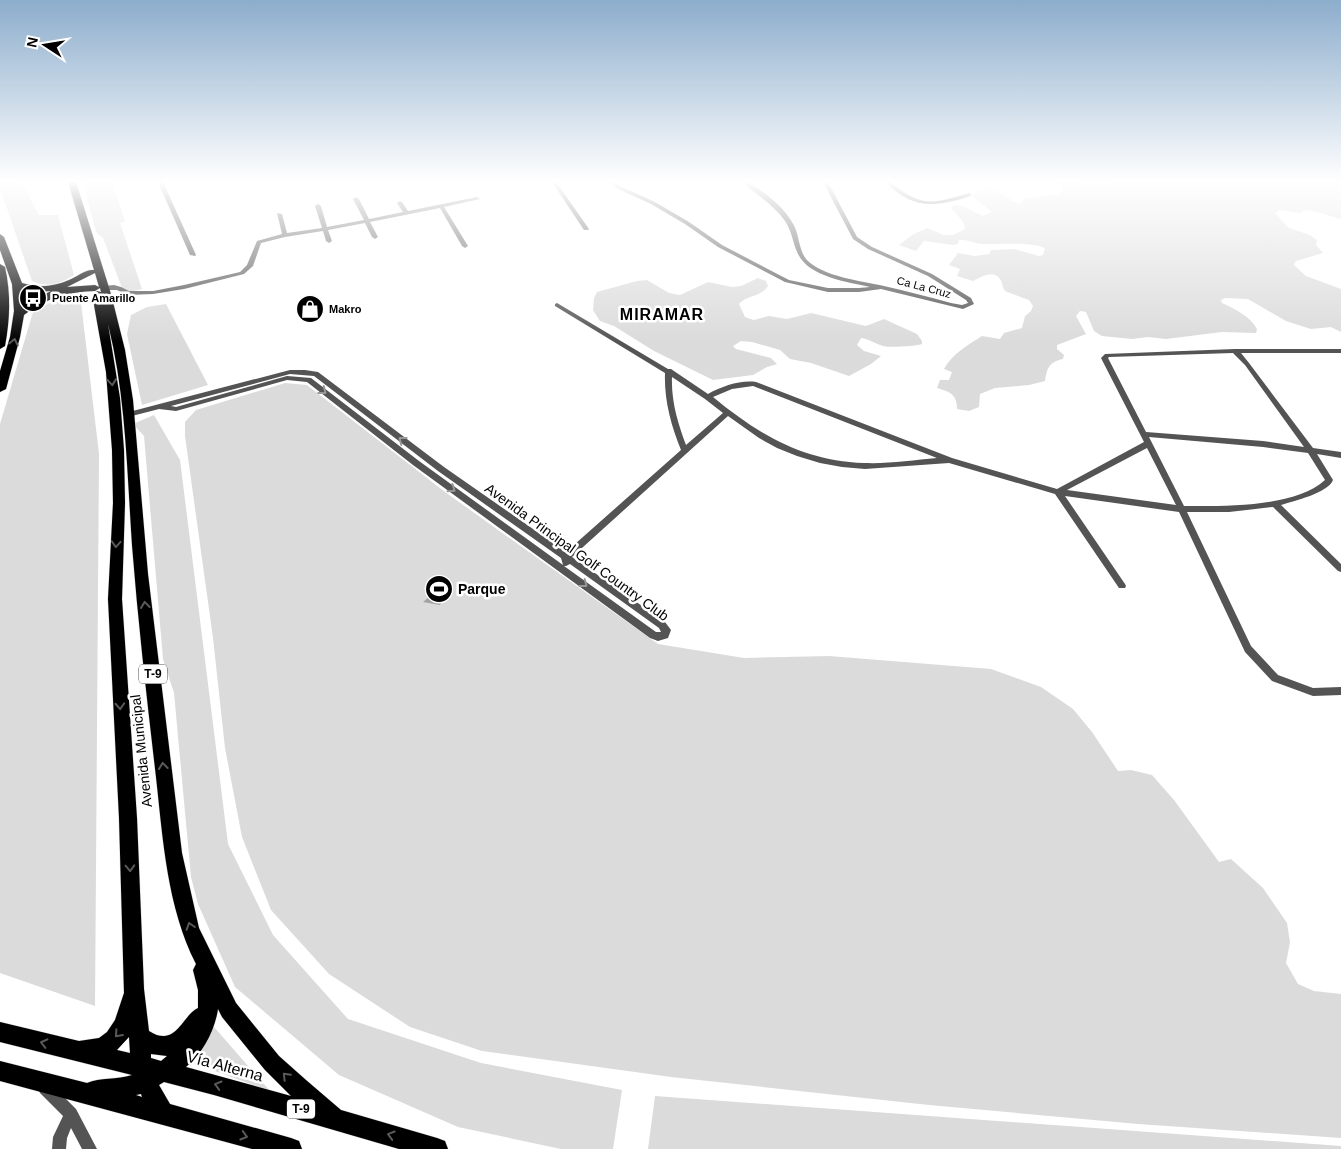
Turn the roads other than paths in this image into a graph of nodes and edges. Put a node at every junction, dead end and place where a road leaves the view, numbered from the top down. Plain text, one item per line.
1 (80, 236) edge
2 (86, 236) edge
3 (184, 236) edge
4 (283, 236) edge
5 (328, 236) edge
6 (458, 236) edge
7 (704, 236) edge
8 (796, 236) edge
9 (854, 236) edge
10 (0, 237) edge
11 (329, 240) dead end
12 (464, 246) dead end
13 (193, 256) dead end
14 (0, 267) edge
15 (91, 272) junction
16 (17, 284) junction
17 (881, 287) junction
18 (100, 288) junction
19 (557, 305) dead end
20 (18, 315) junction
21 (0, 346) edge
22 (1235, 351) junction
23 (1341, 351) edge
24 (669, 371) junction
25 (0, 389) edge
26 (708, 397) junction
27 (160, 407) junction
28 (727, 413) junction
29 (128, 415) junction
30 (1144, 434) junction
31 (1149, 443) junction
32 (685, 451) junction
33 (1311, 451) junction
34 (1341, 455) edge
35 (949, 460) junction
36 (1058, 492) junction
37 (1275, 504) junction
38 (1181, 509) junction
39 (565, 558) junction
40 (1341, 569) edge
41 (568, 572) junction
42 (1122, 586) dead end
43 (1341, 691) edge
44 (199, 951) junction
45 (134, 989) junction
46 (207, 1006) junction
47 (0, 1032) edge
48 (139, 1036) junction
49 (70, 1049) junction
50 (0, 1071) edge
51 (150, 1073) junction
52 (38, 1081) junction
53 (77, 1090) junction
54 (163, 1113) junction
55 (71, 1114) junction
56 (336, 1120) junction
57 (60, 1149) edge
58 (90, 1149) edge
59 (291, 1149) edge
60 (437, 1149) edge

1 - 15 highway, Avenida Municipal / T-9
2 - 18 highway, Avenida Municipal / T-9
3 - 13 street
4 - 18 street
5 - 11 street
6 - 12 street
7 - 17 street, Ca La Cruz
8 - 17 street
9 - 17 street, Ca La Cruz
10 - 16 highway
14 - 21 highway
15 - 16 highway
15 - 18 highway, Avenida Municipal / T-9
16 - 20 highway
18 - 20 highway
18 - 29 highway, Avenida Municipal / T-9
18 -> 45 highway, Avenida Municipal / T-9
19 - 24 street
25 -> 20 highway
22 - 23 street
22 - 30 street
22 - 33 street
24 - 26 street
24 - 32 street
26 - 28 street
26 - 35 street
27 - 29 street
39 -> 27 street, Avenida Principal Golf Country Club
27 -> 41 street, Avenida Principal Golf Country Club
28 - 32 street
28 - 35 street
44 -> 29 highway, Avenida Municipal / T-9
30 - 31 street
30 - 33 street
31 - 36 street
31 - 38 street
32 - 39 street
33 - 34 street
33 - 37 street
35 - 36 street
36 - 38 street
36 - 42 street
37 - 38 street
37 - 40 street
38 - 43 street
39 - 41 street
41 -> 39 street, Avenida Principal Golf Country Club
44 - 46 highway, T-9
56 -> 44 highway, Avenida Municipal / T-9
45 - 48 highway, Avenida Municipal / T-9
45 -> 49 highway, T-9
46 - 48 highway
46 - 51 highway, T-9
49 -> 47 highway, Vía Alterna / T-9
48 - 51 highway, Avenida Municipal / T-9
49 - 51 highway, Vía Alterna / T-9
50 - 52 highway, T-9
51 - 53 highway, T-9
51 - 54 highway, T-9
56 -> 51 highway, Vía Alterna / T-9
52 - 53 highway, T-9
52 - 55 street
53 - 54 highway, T-9
54 -> 59 highway, T-9
55 - 57 street
55 - 58 street
60 -> 56 highway, Vía Alterna / T-9

